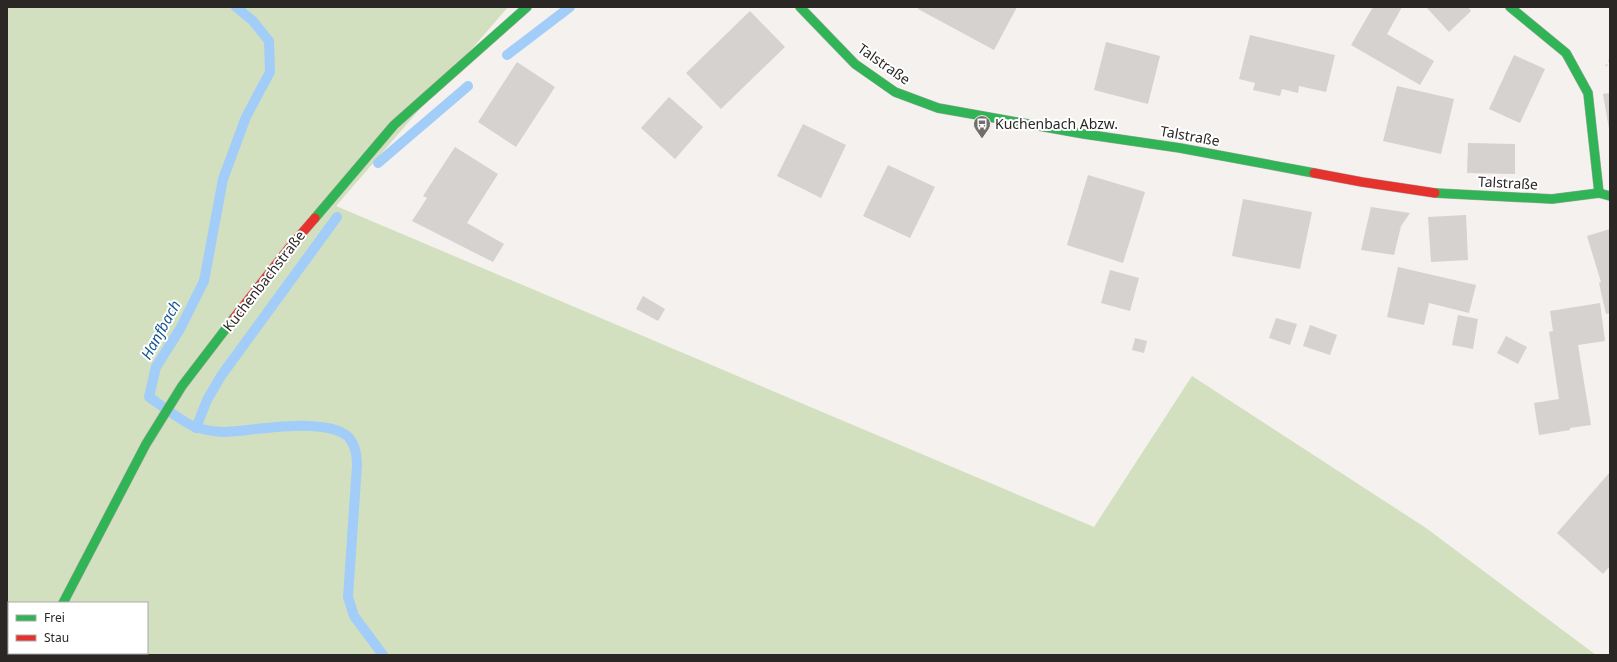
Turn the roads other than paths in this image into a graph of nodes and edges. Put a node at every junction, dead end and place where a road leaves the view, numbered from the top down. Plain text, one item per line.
1 (528, 7) edge
2 (800, 7) edge
3 (1510, 7) edge
4 (1599, 193) junction
5 (1610, 196) edge
6 (64, 602) edge

1 - 6 street, Kuchenbachstraße
2 - 4 street, Talstraße
3 - 4 street
4 - 5 street, Talstraße

